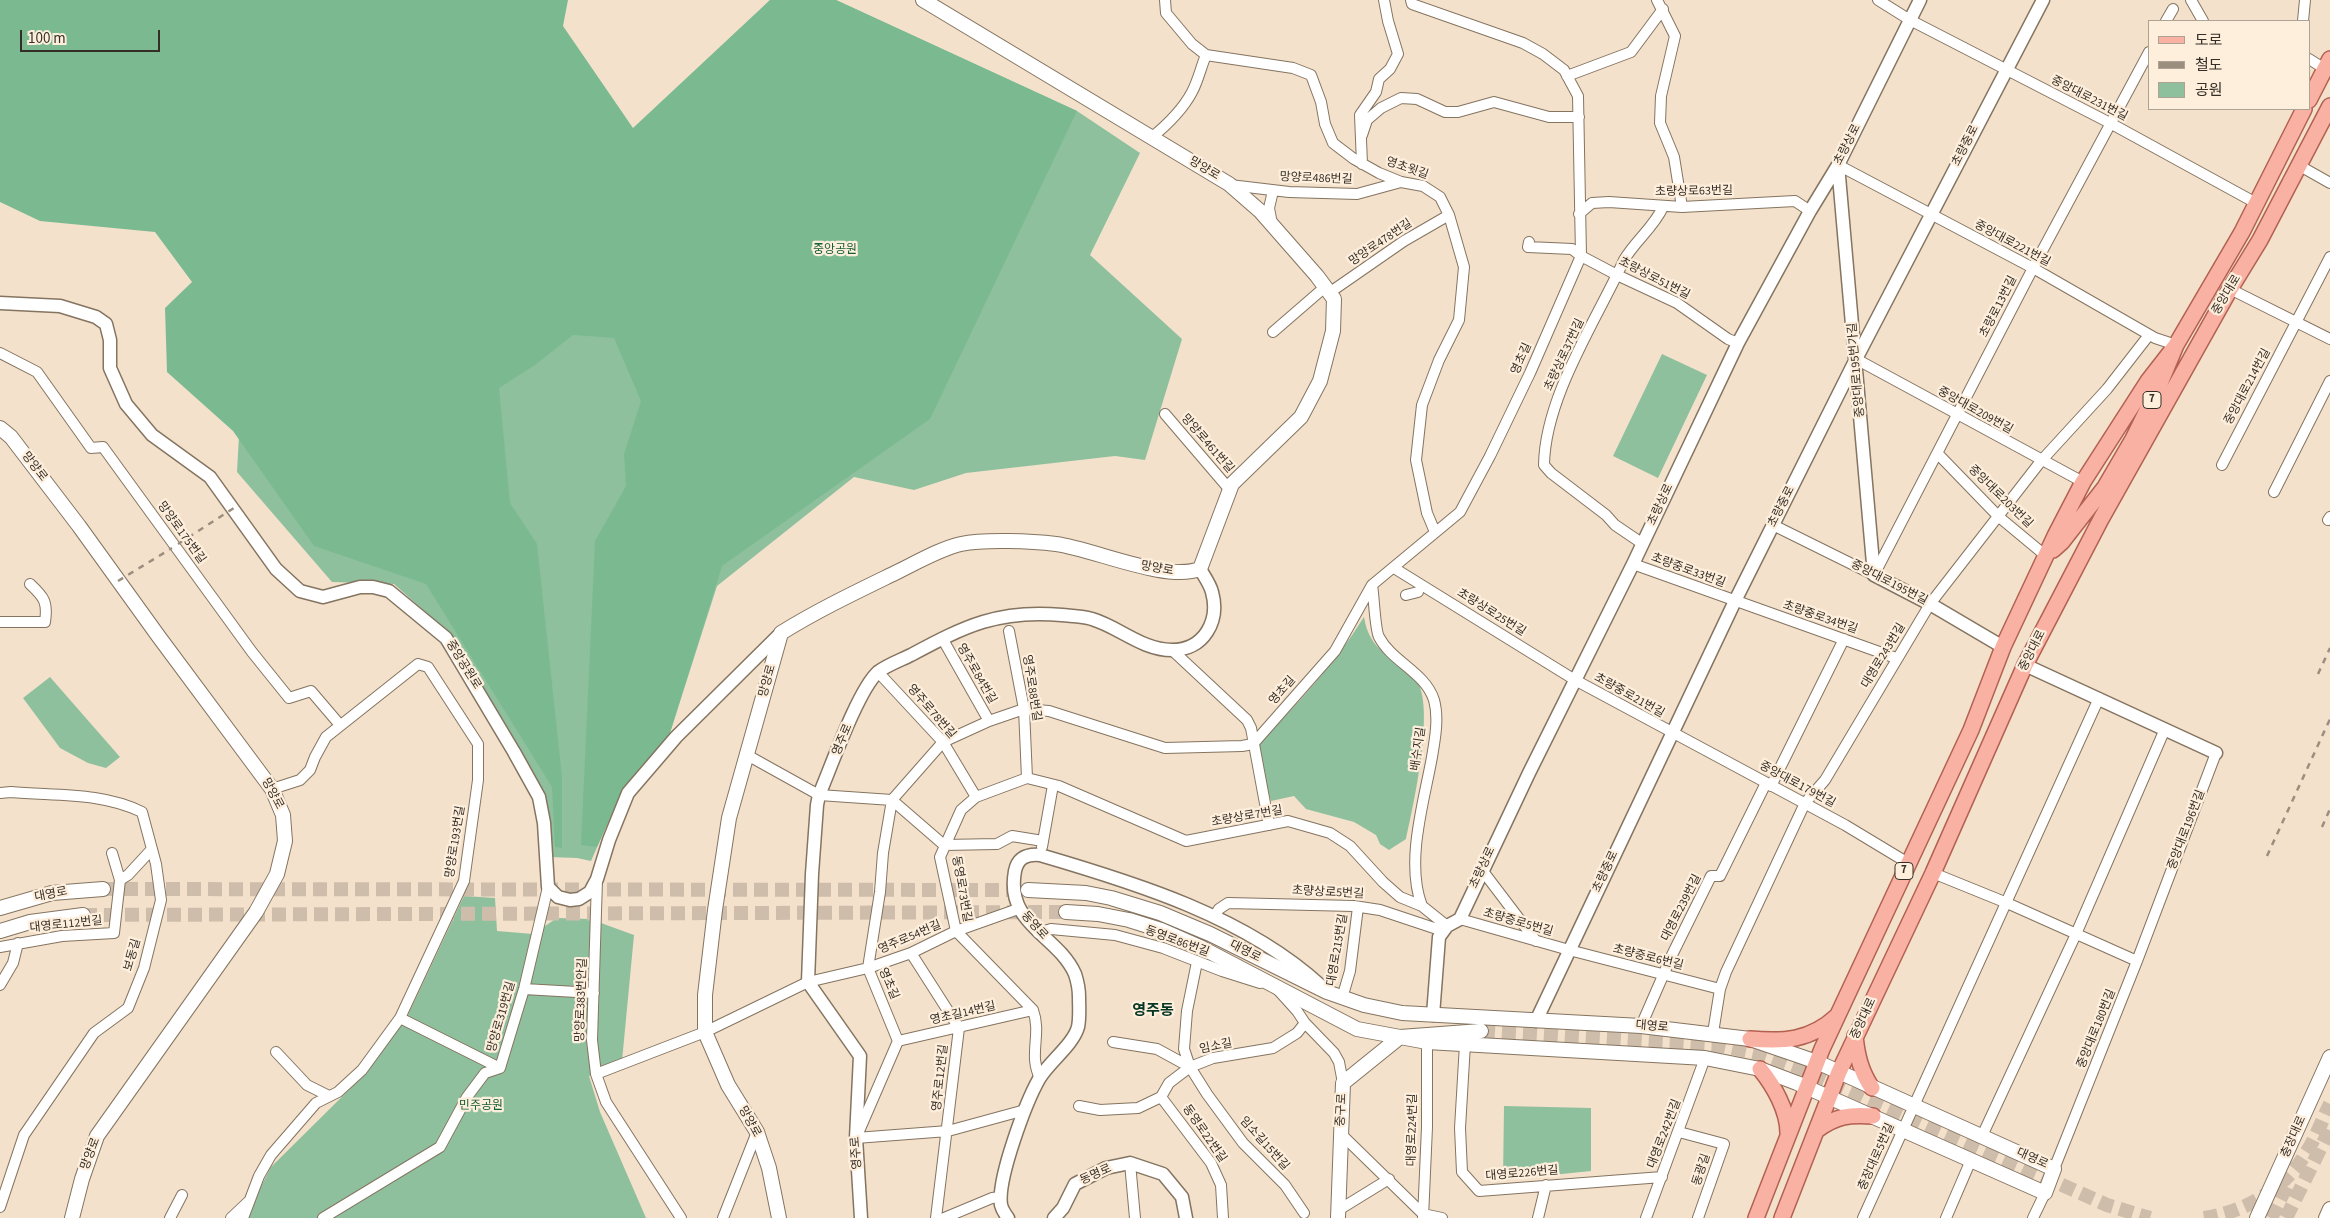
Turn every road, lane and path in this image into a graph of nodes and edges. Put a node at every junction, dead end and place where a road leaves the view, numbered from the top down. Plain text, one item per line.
1 (923, 0) edge
2 (1165, 0) edge
3 (1384, 0) edge
4 (1411, 0) edge
5 (1657, 0) edge
6 (1878, 0) edge
7 (1920, 0) edge
8 (2043, 0) edge
9 (2191, 0) edge
10 (2305, 0) edge
11 (2173, 9) dead end
12 (1663, 10) junction
13 (1910, 20) junction
14 (2167, 20) edge
15 (2202, 20) edge
16 (2303, 20) edge
17 (2148, 54) edge
18 (1206, 55) junction
19 (2310, 59) edge
20 (2327, 64) edge
21 (2005, 70) junction
22 (1567, 76) junction
23 (2311, 91) edge
24 (2330, 106) edge
25 (2303, 110) edge
26 (1579, 117) junction
27 (2110, 123) junction
28 (1362, 135) junction
29 (1150, 138) junction
30 (1362, 164) junction
31 (1838, 165) junction
32 (2300, 166) junction
33 (1401, 182) junction
34 (2330, 183) edge
35 (1229, 184) junction
36 (1272, 191) junction
37 (2256, 203) junction
38 (1662, 207) junction
39 (1682, 207) junction
40 (1810, 210) junction
41 (1579, 214) junction
42 (1449, 215) junction
43 (1930, 216) junction
44 (1273, 225) junction
45 (1529, 242) dead end
46 (1581, 256) junction
47 (2330, 257) edge
48 (2033, 268) junction
49 (1617, 275) junction
50 (2230, 289) junction
51 (1327, 290) junction
52 (0, 303) edge
53 (2296, 322) junction
54 (1273, 332) dead end
55 (2149, 335) junction
56 (2330, 339) edge
57 (1738, 343) junction
58 (2176, 345) junction
59 (0, 353) edge
60 (1856, 359) junction
61 (2330, 381) edge
62 (1165, 414) dead end
63 (1957, 415) junction
64 (0, 428) edge
65 (1938, 454) junction
66 (2041, 461) junction
67 (2222, 465) dead end
68 (2083, 482) junction
69 (1230, 490) junction
70 (2274, 492) dead end
71 (1999, 517) junction
72 (1773, 525) junction
73 (1435, 532) junction
74 (1643, 544) junction
75 (2046, 556) junction
76 (1633, 564) junction
77 (1394, 568) junction
78 (1200, 569) junction
79 (1874, 575) junction
80 (30, 584) dead end
81 (1372, 585) junction
82 (1418, 592) dead end
83 (1406, 595) dead end
84 (1735, 601) junction
85 (1930, 604) junction
86 (0, 622) edge
87 (1009, 631) dead end
88 (781, 633) junction
89 (942, 638) junction
90 (1844, 639) junction
91 (2002, 647) junction
92 (1172, 650) junction
93 (1896, 658) junction
94 (2025, 665) junction
95 (878, 672) junction
96 (1575, 680) junction
97 (2099, 698) junction
98 (1024, 709) junction
99 (989, 721) junction
100 (340, 725) junction
101 (2165, 729) junction
102 (1672, 734) junction
103 (943, 742) junction
104 (1254, 744) junction
105 (2216, 753) joint
106 (747, 755) junction
107 (1027, 778) junction
108 (1768, 784) junction
109 (1054, 785) junction
110 (272, 790) junction
111 (0, 793) edge
112 (819, 795) junction
113 (976, 797) junction
114 (892, 800) junction
115 (1805, 803) junction
116 (1269, 825) junction
117 (1043, 841) junction
118 (944, 845) junction
119 (152, 849) junction
120 (112, 853) dead end
121 (1040, 855) junction
122 (1908, 863) junction
123 (1482, 870) junction
124 (1933, 873) junction
125 (597, 879) junction
126 (120, 880) junction
127 (548, 887) junction
128 (103, 889) tunnel mouth
129 (1028, 890) tunnel mouth
130 (2007, 903) junction
131 (1422, 906) junction
132 (1358, 907) junction
133 (0, 908) edge
134 (1018, 909) junction
135 (1066, 912) tunnel mouth
136 (83, 915) tunnel mouth
137 (1214, 917) junction
138 (1460, 919) junction
139 (30, 922) junction
140 (0, 926) edge
141 (1445, 929) junction
142 (0, 931) edge
143 (956, 931) junction
144 (1038, 933) junction
145 (2076, 934) junction
146 (1536, 940) junction
147 (18, 943) junction
148 (0, 947) edge
149 (1569, 950) junction
150 (911, 954) junction
151 (1282, 955) junction
152 (2137, 961) junction
153 (1197, 962) junction
154 (868, 968) junction
155 (1280, 970) junction
156 (1663, 975) junction
157 (808, 982) junction
158 (0, 985) edge
159 (1274, 986) junction
160 (524, 989) junction
161 (1720, 989) junction
162 (1327, 992) junction
163 (594, 993) junction
164 (1342, 998) junction
165 (1033, 1010) junction
166 (1402, 1013) junction
167 (1839, 1014) junction
168 (1433, 1015) junction
169 (400, 1018) junction
170 (1536, 1021) junction
171 (1305, 1023) junction
172 (1641, 1026) junction
173 (959, 1028) junction
174 (705, 1032) junction
175 (1713, 1033) junction
176 (1855, 1036) junction
177 (1400, 1037) junction
178 (1750, 1039) junction
179 (898, 1040) junction
180 (1113, 1042) dead end
181 (1427, 1042) junction
182 (1465, 1044) junction
183 (276, 1052) dead end
184 (2330, 1057) edge
185 (1706, 1058) junction
186 (1817, 1062) junction
187 (1190, 1067) junction
188 (500, 1068) junction
189 (1760, 1070) junction
190 (1839, 1072) junction
191 (596, 1074) junction
192 (1040, 1078) junction
193 (1343, 1083) junction
194 (1807, 1087) junction
195 (1872, 1088) junction
196 (329, 1096) junction
197 (1830, 1096) junction
198 (1161, 1097) junction
199 (1079, 1106) dead end
200 (1914, 1106) junction
201 (1025, 1110) junction
202 (1873, 1116) junction
203 (1902, 1129) junction
204 (1817, 1130) junction
205 (948, 1131) junction
206 (757, 1132) junction
207 (1679, 1132) junction
208 (1340, 1133) junction
209 (1788, 1136) junction
210 (1982, 1136) junction
211 (856, 1138) junction
212 (1971, 1160) junction
213 (1130, 1163) junction
214 (2054, 1169) junction
215 (1662, 1177) junction
216 (1389, 1179) junction
217 (1546, 1185) junction
218 (2045, 1193) junction
219 (182, 1194) dead end
220 (1001, 1197) junction
221 (248, 1202) junction
222 (0, 1207) edge
223 (2330, 1209) edge
224 (1304, 1214) dead end
225 (1337, 1214) edge
226 (1423, 1216) edge
227 (72, 1218) edge
228 (170, 1218) edge
229 (230, 1218) edge
230 (243, 1218) edge
231 (323, 1218) edge
232 (681, 1218) edge
233 (723, 1218) edge
234 (779, 1218) edge
235 (861, 1218) edge
236 (936, 1218) edge
237 (944, 1218) edge
238 (1008, 1218) edge
239 (1054, 1218) edge
240 (1135, 1218) edge
241 (1186, 1218) edge
242 (1223, 1218) edge
243 (1442, 1218) edge
244 (1538, 1218) edge
245 (1646, 1218) edge
246 (1698, 1218) edge
247 (1756, 1218) edge
248 (1782, 1218) edge
249 (1863, 1218) edge
250 (1946, 1218) edge
251 (2033, 1218) edge
252 (2258, 1218) edge
253 (2326, 1218) edge

1 - 29 main road, 망양로
2 - 18 street
3 - 28 street
4 - 22 street, 영초길
5 - 12 street
6 - 13 street, 중앙대로231번길
7 - 13 street, 초량상로
8 - 21 street, 초량중로
9 - 15 street
10 - 16 street
11 - 14 street
12 - 22 street
12 - 39 street
13 - 21 street, 중앙대로231번길
13 - 31 street, 초량상로
17 - 27 street, 초량로13번길
18 - 29 street
18 - 30 street, 영초윗길
19 - 20 street
20 - 23 main road
21 - 27 street, 중앙대로231번길
21 - 43 street, 초량중로
22 - 26 street, 영초길
24 - 32 main road, 중앙대로 / 7
25 - 37 main road, 중앙대로 / 7
26 - 28 street
26 - 41 street, 영초길
27 - 37 street, 중앙대로231번길
27 - 48 street, 초량로13번길
28 - 30 street
29 - 35 main road, 망양로
30 - 33 street, 영초윗길
31 - 40 street, 초량상로
31 - 43 street, 중앙대로221번길
31 - 60 street, 중앙대로195번가길
32 - 34 street
32 - 50 main road, 중앙대로 / 7
33 - 36 street, 망양로486번길
33 - 42 street, 영초윗길
35 - 36 street, 망양로486번길
35 - 44 main road, 망양로
36 - 44 street
37 - 58 main road, 중앙대로 / 7
38 - 39 street, 초량상로63번길
38 - 41 street, 초량상로63번길
38 - 49 street, 초량상로37번길
39 - 40 street, 초량상로63번길
40 - 57 street, 초량상로
41 - 46 street, 영초길
42 - 51 street, 망양로478번길
42 - 73 street, 영초윗길
43 - 48 street, 중앙대로221번길
43 - 60 street, 초량중로
44 - 51 main road, 망양로
45 - 46 street, 초량상로51번길
46 - 49 street, 초량상로51번길
46 - 73 street, 영초길
47 - 53 street, 중앙대로214번길
48 - 55 street, 중앙대로221번길
48 - 63 street, 초량로13번길
49 - 57 street, 초량상로51번길
49 - 74 street, 초량상로37번길
50 - 53 street
50 - 94 main road, 중앙대로 / 7
51 - 54 street, 망양로478번길
51 - 69 main road, 망양로
52 - 127 street, 중앙공원로
53 - 56 street
53 - 67 street, 중앙대로214번길
55 - 58 street, 중앙대로221번길
55 - 66 street, 대영로243번길
57 - 74 street, 초량상로
58 - 68 main road, 중앙대로 / 7
58 - 75 main road, 중앙대로 / 7
59 - 100 street, 망양로175번길
60 - 63 street, 중앙대로209번길
60 - 72 street, 초량중로
60 - 79 street, 중앙대로195번가길
61 - 70 street
62 - 69 street, 망양로461번길
63 - 65 street, 초량로13번길
63 - 66 street, 중앙대로209번길
64 - 110 main road, 망양로
65 - 71 street, 중앙대로203번길
65 - 79 street, 초량로13번길
66 - 68 street, 중앙대로209번길
66 - 71 street, 대영로243번길
68 - 75 main road, 중앙대로 / 7
69 - 78 main road, 망양로
71 - 75 street, 중앙대로203번길
71 - 85 street, 대영로243번길
72 - 79 street, 중앙대로195번길
72 - 84 street, 초량중로
73 - 77 street, 영초길
74 - 76 street, 초량상로
75 - 91 main road, 중앙대로 / 7
76 - 84 street, 초량중로33번길
76 - 96 street, 초량상로
77 - 81 street, 영초길
77 - 96 street, 초량상로25번길
78 - 88 main road, 망양로
78 - 92 street
79 - 85 street, 중앙대로195번길
80 - 86 street
81 - 104 street, 영초길
81 - 131 street, 배수지길
82 - 83 street
84 - 90 street, 초량중로34번길
84 - 102 street, 초량중로
85 - 91 street, 중앙대로195번길
85 - 93 street, 대영로243번길
87 - 98 street, 영주로88번길
88 - 106 main road, 망양로
88 - 125 street
89 - 92 street, 영주로
89 - 95 street, 영주로
89 - 99 street, 영주로84번길
90 - 93 street, 초량중로34번길
90 - 108 street
91 - 122 main road, 중앙대로 / 7
92 - 104 street
93 - 115 street, 대영로243번길
94 - 97 street, 중앙대로196번길
94 - 124 main road, 중앙대로 / 7
95 - 103 street, 영주로78번길
95 - 112 street, 영주로
96 - 102 street, 초량중로21번길
96 - 123 street, 초량상로
97 - 101 street, 중앙대로196번길
97 - 130 street
98 - 99 street
98 - 104 street
98 - 107 street, 영주로88번길
99 - 103 street
100 - 110 street, 망양로193번길
100 - 169 street, 망양로193번길
101 - 105 street, 중앙대로196번길
101 - 145 street
102 - 108 street, 중앙대로179번길
102 - 149 street, 초량중로
103 - 113 street, 영주로78번길
103 - 114 street
104 - 116 street
105 - 152 street, 중앙대로196번길
106 - 112 street
106 - 174 main road, 망양로
107 - 109 street, 초량상로7번길
107 - 113 street, 동영로73번길
108 - 115 street, 중앙대로179번길
108 - 156 street, 대영로239번길
109 - 116 street, 초량상로7번길
109 - 117 street
110 - 227 main road, 망양로
111 - 119 street, 보동길
112 - 114 street
112 - 157 street, 영주로
113 - 118 street, 동영로73번길
114 - 118 street
114 - 154 street, 영초길
115 - 122 street, 중앙대로179번길
115 - 161 street, 대영로243번길
116 - 131 street, 초량상로7번길
117 - 118 street
117 - 121 street
118 - 143 street, 동영로73번길
119 - 126 street
119 - 222 street, 보동길
120 - 126 street, 대영로112번길
121 - 134 street, 동영로
121 - 137 street
122 - 167 main road, 중앙대로 / 7
123 - 138 street, 초량상로
123 - 146 street
124 - 130 street
124 - 176 main road, 중앙대로 / 7
125 - 127 street
125 - 163 street, 망양로383번안길
126 - 147 street, 대영로112번길
127 - 160 street, 망양로319번길
128 - 133 main road, 대영로
129 - 155 main road, 대영로
130 - 145 street
130 - 200 street
131 - 141 street, 초량상로7번길
132 - 137 street, 초량상로5번길
132 - 141 street, 초량상로5번길
132 - 164 street, 대영로215번길
134 - 143 street, 영주로54번길
134 - 144 street, 동영로
135 - 159 main road, 대영로
136 - 139 main road, 대영로
137 - 151 street
138 - 141 street
138 - 146 street, 초량중로5번길
139 - 140 main road
139 - 142 main road, 대영로
141 - 168 street
143 - 150 street, 영주로54번길
143 - 165 street, 동영로73번길
144 - 153 street, 동영로86번길
144 - 192 street, 동영로
145 - 152 street
145 - 210 street
146 - 149 street, 초량중로5번길
147 - 148 street, 대영로112번길
147 - 158 street
149 - 156 street, 초량중로6번길
149 - 170 street, 초량중로
150 - 154 street, 영주로54번길
150 - 173 street
151 - 155 street
151 - 162 street
152 - 214 street, 중앙대로180번길
153 - 159 street, 동영로86번길
153 - 187 street
154 - 157 street, 영주로54번길
154 - 179 street, 영초길
155 - 162 main road, 대영로
156 - 161 street, 초량중로6번길
156 - 172 street, 대영로239번길
157 - 174 street, 영주로54번길
157 - 211 street, 영주로
159 - 171 street
159 - 177 main road, 대영로
160 - 163 street
160 - 188 street, 망양로319번길
161 - 175 street, 대영로243번길
162 - 164 main road, 대영로
163 - 191 street, 망양로383번안길
164 - 166 main road, 대영로
165 - 173 street, 영초길14번길
165 - 192 street
166 - 168 main road, 대영로
166 - 177 main road
167 - 178 main road
167 - 186 main road, 중앙대로 / 7
168 - 170 main road, 대영로
169 - 188 street
169 - 196 street, 망양로193번길
170 - 172 main road, 대영로
171 - 187 street, 임소길
171 - 193 street
172 - 175 main road, 대영로
173 - 179 street, 영초길14번길
173 - 205 street, 영주로12번길
174 - 191 street
174 - 206 main road, 망양로
175 - 178 main road, 대영로
176 - 190 main road, 중앙대로 / 7
176 - 195 main road
177 - 181 main road, 대영로
177 - 193 main road, 중구로
178 - 186 main road, 대영로
179 - 211 street
180 - 187 street
181 - 182 main road, 대영로
181 - 226 street, 대영로224번길
182 - 185 main road, 대영로
182 - 217 street, 대영로226번길
183 - 196 street
184 - 252 main road, 충장대로
185 - 189 main road, 대영로
185 - 207 street, 대영로242번길
186 - 190 main road, 대영로
186 - 194 main road, 중앙대로 / 7
187 - 198 street, 임소길
187 - 224 street, 임소길15번길
188 - 231 street, 망양로319번길
189 - 194 main road, 대영로
189 - 209 main road
190 - 195 main road, 대영로
190 - 197 main road, 중앙대로 / 7
191 - 232 street, 망양로383번안길
192 - 201 street, 동영로
193 - 208 main road, 중구로
194 - 197 main road, 대영로
194 - 209 main road, 중앙대로 / 7
195 - 200 main road, 대영로
196 - 221 street, 망양로193번길
197 - 202 main road, 대영로
197 - 204 main road, 중앙대로 / 7
198 - 199 street, 임소길
198 - 242 street, 동영로22번길
200 - 203 street, 충장대로5번길
200 - 210 main road, 대영로
201 - 205 street
201 - 220 street, 동영로
202 - 203 main road, 대영로
202 - 204 main road
203 - 212 main road, 대영로
203 - 249 street, 충장대로5번길
204 - 248 main road, 중앙대로 / 7
205 - 211 street
205 - 236 street, 영주로12번길
206 - 233 street
206 - 234 main road, 망양로
207 - 215 street, 대영로242번길
207 - 246 street, 동광길
208 - 216 street
208 - 225 main road, 중구로
209 - 247 main road, 중앙대로 / 7
210 - 214 main road, 대영로
211 - 235 street, 영주로
212 - 218 main road, 대영로
212 - 250 street
213 - 239 street, 동명로
213 - 240 street
213 - 241 street
214 - 218 main road, 대영로
215 - 217 street, 대영로226번길
215 - 245 street, 대영로242번길
216 - 225 street, 중구로
216 - 226 street
217 - 244 street
218 - 251 street
219 - 228 street
220 - 237 street
220 - 238 street, 동영로
221 - 229 street
221 - 230 street
223 - 253 main road
226 - 243 street

